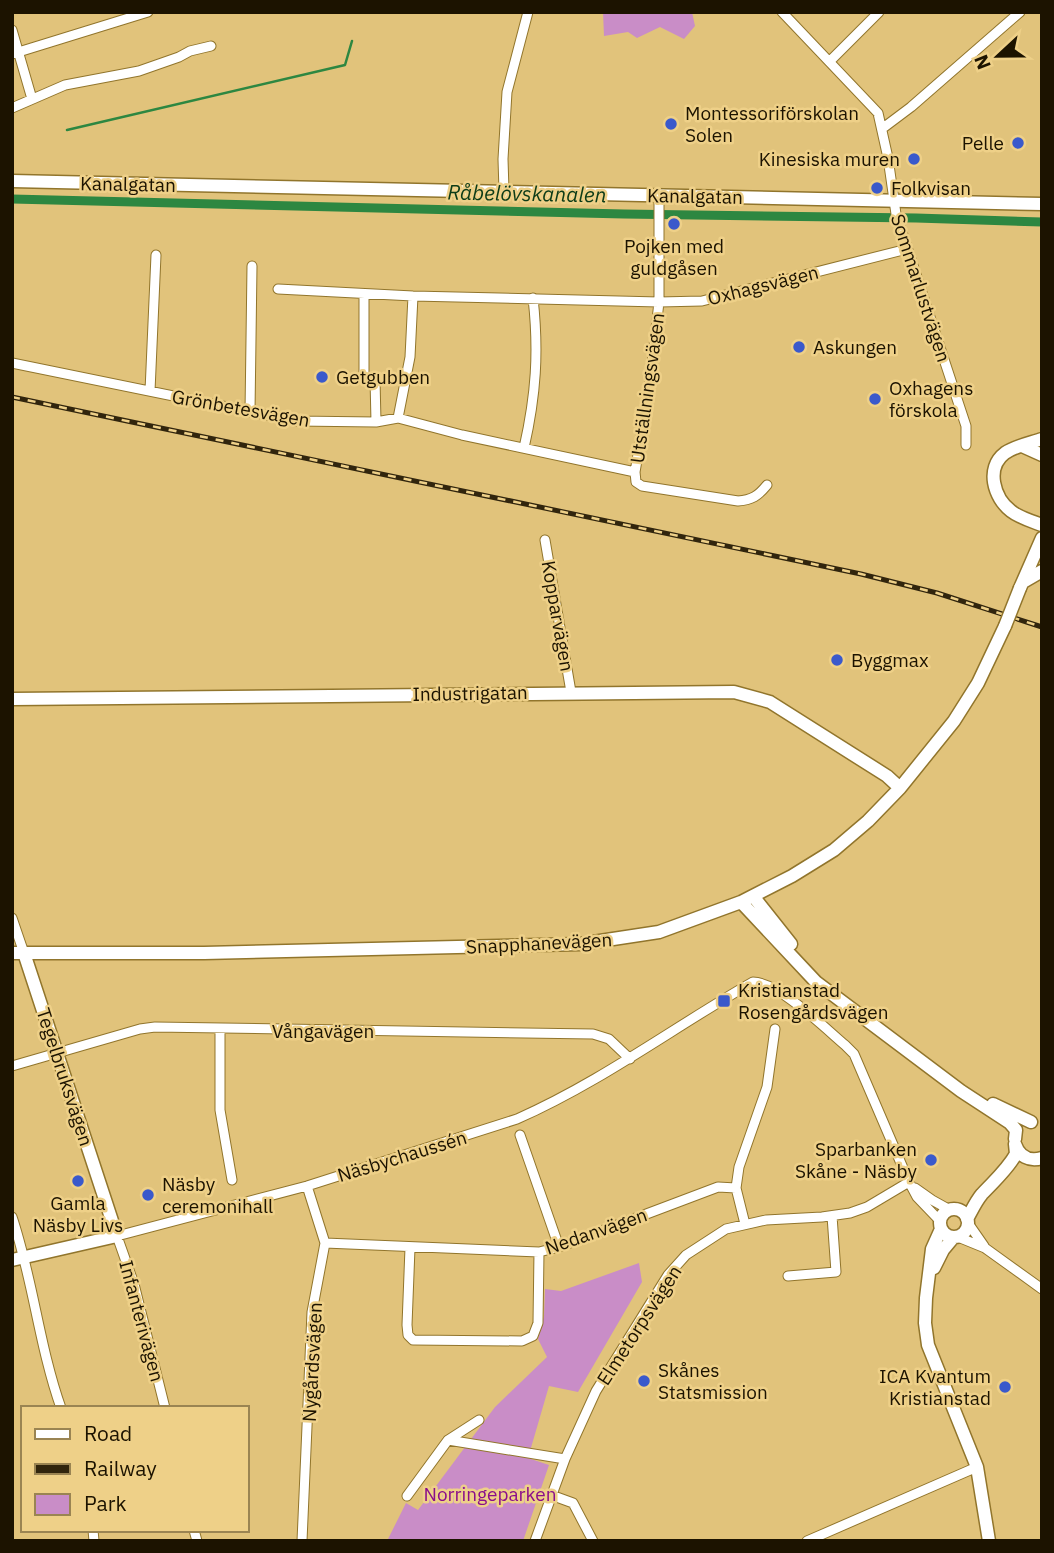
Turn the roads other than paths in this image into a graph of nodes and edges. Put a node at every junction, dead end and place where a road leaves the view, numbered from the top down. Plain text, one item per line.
1 (148, 12) edge
2 (528, 12) edge
3 (782, 12) edge
4 (879, 12) edge
5 (1020, 12) edge
6 (12, 30) edge
7 (211, 46) dead end
8 (15, 53) edge
9 (830, 61) junction
10 (32, 99) junction
11 (12, 108) edge
12 (883, 128) junction
13 (12, 181) edge
14 (504, 191) junction
15 (892, 199) junction
16 (659, 203) junction
17 (1042, 204) edge
18 (907, 249) junction
19 (156, 255) dead end
20 (253, 266) dead end
21 (278, 289) dead end
22 (364, 294) junction
23 (413, 296) junction
24 (533, 298) junction
25 (659, 302) junction
26 (12, 363) edge
27 (150, 391) junction
28 (250, 412) junction
29 (398, 418) junction
30 (376, 422) junction
31 (1042, 439) edge
32 (966, 445) dead end
33 (1022, 446) junction
34 (524, 448) junction
35 (1042, 455) edge
36 (635, 472) junction
37 (766, 485) dead end
38 (1042, 525) edge
39 (1042, 538) edge
40 (545, 540) dead end
41 (1042, 571) edge
42 (1022, 585) junction
43 (571, 692) junction
44 (12, 699) edge
45 (900, 788) junction
46 (747, 899) junction
47 (12, 918) edge
48 (18, 953) edge
49 (775, 1029) dead end
50 (220, 1030) junction
51 (907, 1050) junction
52 (58, 1054) junction
53 (630, 1059) junction
54 (12, 1066) edge
55 (1037, 1123) edge
56 (520, 1135) dead end
57 (1015, 1141) junction
58 (1027, 1158) junction
59 (1042, 1158) edge
60 (1003, 1175) junction
61 (232, 1180) dead end
62 (909, 1182) junction
63 (307, 1186) junction
64 (736, 1188) junction
65 (981, 1195) junction
66 (952, 1210) junction
67 (832, 1216) junction
68 (12, 1217) edge
69 (967, 1221) junction
70 (745, 1224) junction
71 (940, 1225) junction
72 (117, 1236) junction
73 (956, 1237) junction
74 (325, 1243) junction
75 (559, 1247) junction
76 (410, 1248) junction
77 (985, 1248) junction
78 (538, 1252) junction
79 (19, 1259) edge
80 (788, 1276) dead end
81 (930, 1277) junction
82 (1042, 1289) edge
83 (60, 1406) edge
84 (164, 1406) edge
85 (479, 1420) dead end
86 (449, 1440) junction
87 (565, 1459) junction
88 (977, 1467) junction
89 (551, 1495) junction
90 (407, 1496) dead end
91 (302, 1541) edge
92 (535, 1541) edge
93 (593, 1541) edge
94 (807, 1541) edge
95 (989, 1541) edge

1 - 8 street
2 - 14 street
3 - 9 street
4 - 9 street
5 - 12 street
6 - 8 street
7 - 10 street
8 - 10 street
9 - 12 street
10 - 11 street
12 - 15 street, Sommarlustvägen
13 - 14 street, Kanalgatan
14 - 16 street, Kanalgatan
15 - 16 street, Kanalgatan
15 - 17 street, Kanalgatan
15 - 18 street, Sommarlustvägen
16 - 25 street, Utställningsvägen
18 - 25 street, Oxhagsvägen
18 - 32 street, Sommarlustvägen
19 - 27 street
20 - 28 street
21 - 22 street, Oxhagsvägen
22 - 23 street, Oxhagsvägen
22 - 30 street
23 - 24 street, Oxhagsvägen
23 - 29 street
24 - 25 street, Oxhagsvägen
24 - 34 street
25 - 36 street, Utställningsvägen
26 - 27 street, Grönbetesvägen
27 - 28 street, Grönbetesvägen
28 - 30 street, Grönbetesvägen
29 - 30 street, Grönbetesvägen
29 - 34 street, Grönbetesvägen
31 - 33 street
33 - 35 street
33 - 38 street
34 - 36 street, Grönbetesvägen
36 - 37 street, Utställningsvägen
39 - 42 street, Snapphanevägen
40 - 43 street, Kopparvägen
41 - 42 street
42 - 45 street, Snapphanevägen, bridge
43 - 44 street, Industrigatan
43 - 45 street, Industrigatan
45 - 46 street, Snapphanevägen
46 - 48 street, Snapphanevägen
46 - 51 street
47 - 48 street, Tegelbruksvägen
48 - 52 street, Tegelbruksvägen
49 - 64 street
50 - 52 street, Vångavägen
50 - 53 street, Vångavägen
50 - 61 street
51 - 55 street
51 - 57 street
52 - 54 street, Vångavägen
52 - 72 street, Tegelbruksvägen
53 - 62 street, Näsbychaussén
53 - 63 street, Näsbychaussén
55 - 57 street
56 - 75 street
57 - 58 street
57 - 60 street
58 - 59 street
58 - 60 street
60 - 65 street
62 - 66 street
62 - 67 street, Elmetorpsvägen
62 - 71 street
63 - 72 street, Näsbychaussén
63 - 74 street, Nygårdsvägen
64 - 70 street
64 - 75 street, Nedanvägen
65 - 66 street
65 - 69 street
66 - 69 street
66 - 71 street
67 - 70 street, Elmetorpsvägen
67 - 80 street
68 - 79 street
69 - 73 street
69 - 77 street
70 - 87 street, Elmetorpsvägen
71 - 73 street
71 - 81 street
72 - 79 street, Näsbychaussén
72 - 84 street, Infanterivägen
73 - 77 street
73 - 81 street
74 - 76 street, Nedanvägen
74 - 91 street, Nygårdsvägen
75 - 78 street, Nedanvägen
76 - 78 street, Nedanvägen
76 - 78 street
77 - 82 street
79 - 83 street
81 - 88 street
85 - 86 street
86 - 87 street
86 - 90 street
87 - 89 street, Elmetorpsvägen
88 - 94 street
88 - 95 street
89 - 92 street, Elmetorpsvägen
89 - 93 street

